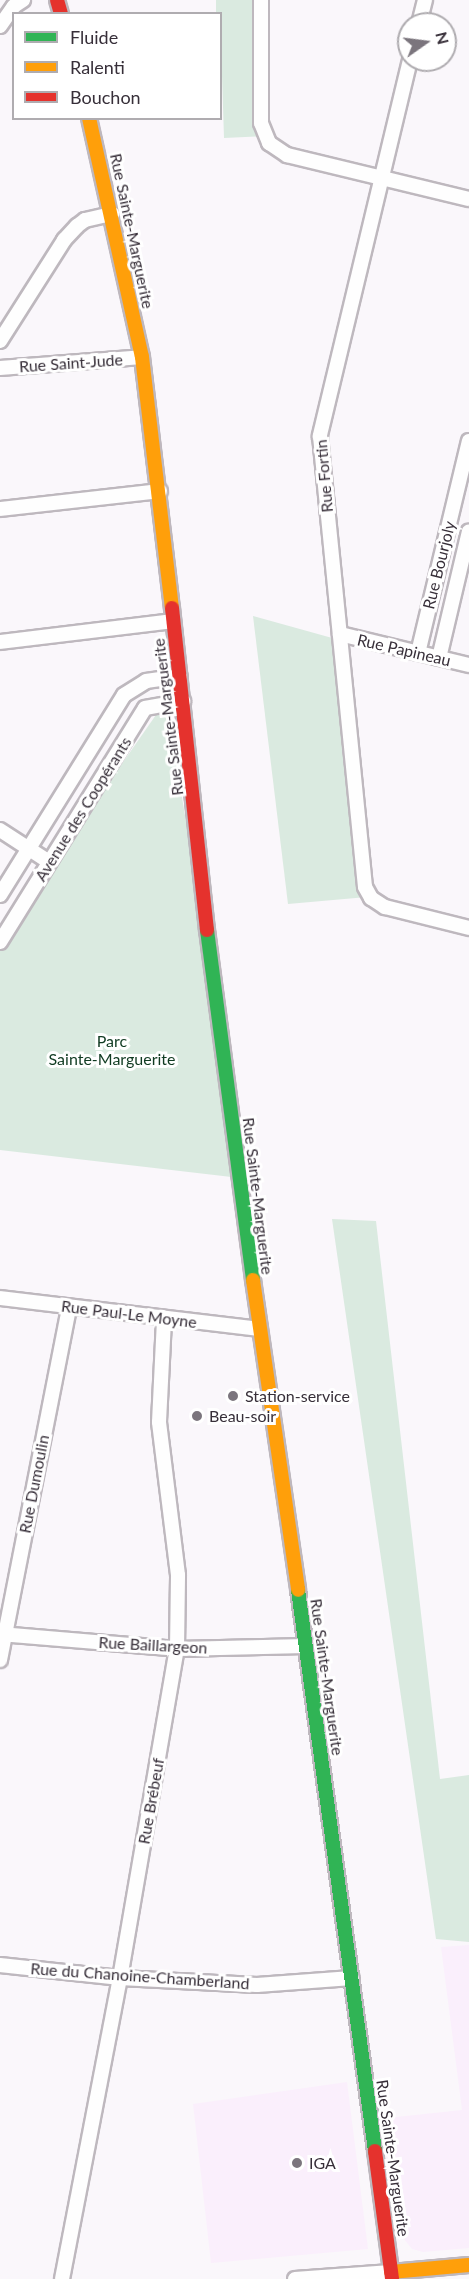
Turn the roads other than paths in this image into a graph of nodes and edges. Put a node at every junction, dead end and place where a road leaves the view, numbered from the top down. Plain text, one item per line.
1 (23, 0) edge
2 (261, 0) edge
3 (0, 26) edge
4 (407, 72) edge
5 (89, 120) edge
6 (381, 180) junction
7 (469, 199) edge
8 (112, 214) junction
9 (0, 341) edge
10 (142, 357) junction
11 (0, 368) edge
12 (469, 441) edge
13 (160, 491) junction
14 (0, 509) edge
15 (469, 531) edge
16 (173, 621) junction
17 (340, 634) junction
18 (0, 642) edge
19 (418, 653) junction
20 (439, 658) junction
21 (469, 665) edge
22 (180, 676) junction
23 (183, 701) junction
24 (0, 830) edge
25 (30, 849) junction
26 (49, 862) junction
27 (0, 895) edge
28 (469, 928) edge
29 (0, 942) edge
30 (0, 1298) edge
31 (69, 1307) junction
32 (164, 1318) junction
33 (258, 1329) junction
34 (2, 1634) edge
35 (306, 1646) junction
36 (177, 1649) junction
37 (0, 1660) edge
38 (0, 1965) edge
39 (120, 1978) junction
40 (352, 1978) junction
41 (469, 2265) edge
42 (391, 2275) edge
43 (62, 2279) edge
44 (295, 2279) edge

1 - 3 street
2 - 6 street
4 - 6 street, Rue Fortin
5 - 8 street, Rue Sainte-Marguerite
6 - 7 street
6 - 17 street, Rue Fortin
8 - 9 street
8 - 10 street, Rue Sainte-Marguerite
10 - 11 street, Rue Saint-Jude
10 - 13 street, Rue Sainte-Marguerite
12 - 19 street, Rue Bourjoly
13 - 14 street
13 - 16 street, Rue Sainte-Marguerite
15 - 20 street, Rue Bourjoly
16 - 18 street
16 - 22 street, Rue Sainte-Marguerite
17 - 19 street, Rue Papineau
17 - 28 street, Rue Fortin
19 - 20 street, Rue Papineau
20 - 21 street, Rue Papineau
22 - 23 street, Rue Sainte-Marguerite
22 - 25 street, Avenue des Coopérants
23 - 26 street, Avenue des Coopérants
23 - 33 street, Rue Sainte-Marguerite
24 - 25 street
25 - 26 street
25 - 27 street, Avenue des Coopérants
26 - 29 street, Avenue des Coopérants
30 - 31 street, Rue Paul-Le Moyne
31 - 32 street, Rue Paul-Le Moyne
31 - 34 street, Rue Dumoulin
32 - 33 street, Rue Paul-Le Moyne
32 - 36 street, Rue Brébeuf
33 - 35 street, Rue Sainte-Marguerite
34 - 36 street, Rue Baillargeon
34 - 37 street, Rue Dumoulin
35 - 36 street, Rue Baillargeon
35 - 40 street, Rue Sainte-Marguerite
36 - 39 street, Rue Brébeuf
38 - 39 street, Rue du Chanoine-Chamberland
39 - 40 street, Rue du Chanoine-Chamberland
39 - 43 street, Rue Brébeuf
40 - 42 street, Rue Sainte-Marguerite
41 - 42 street
42 - 44 street

